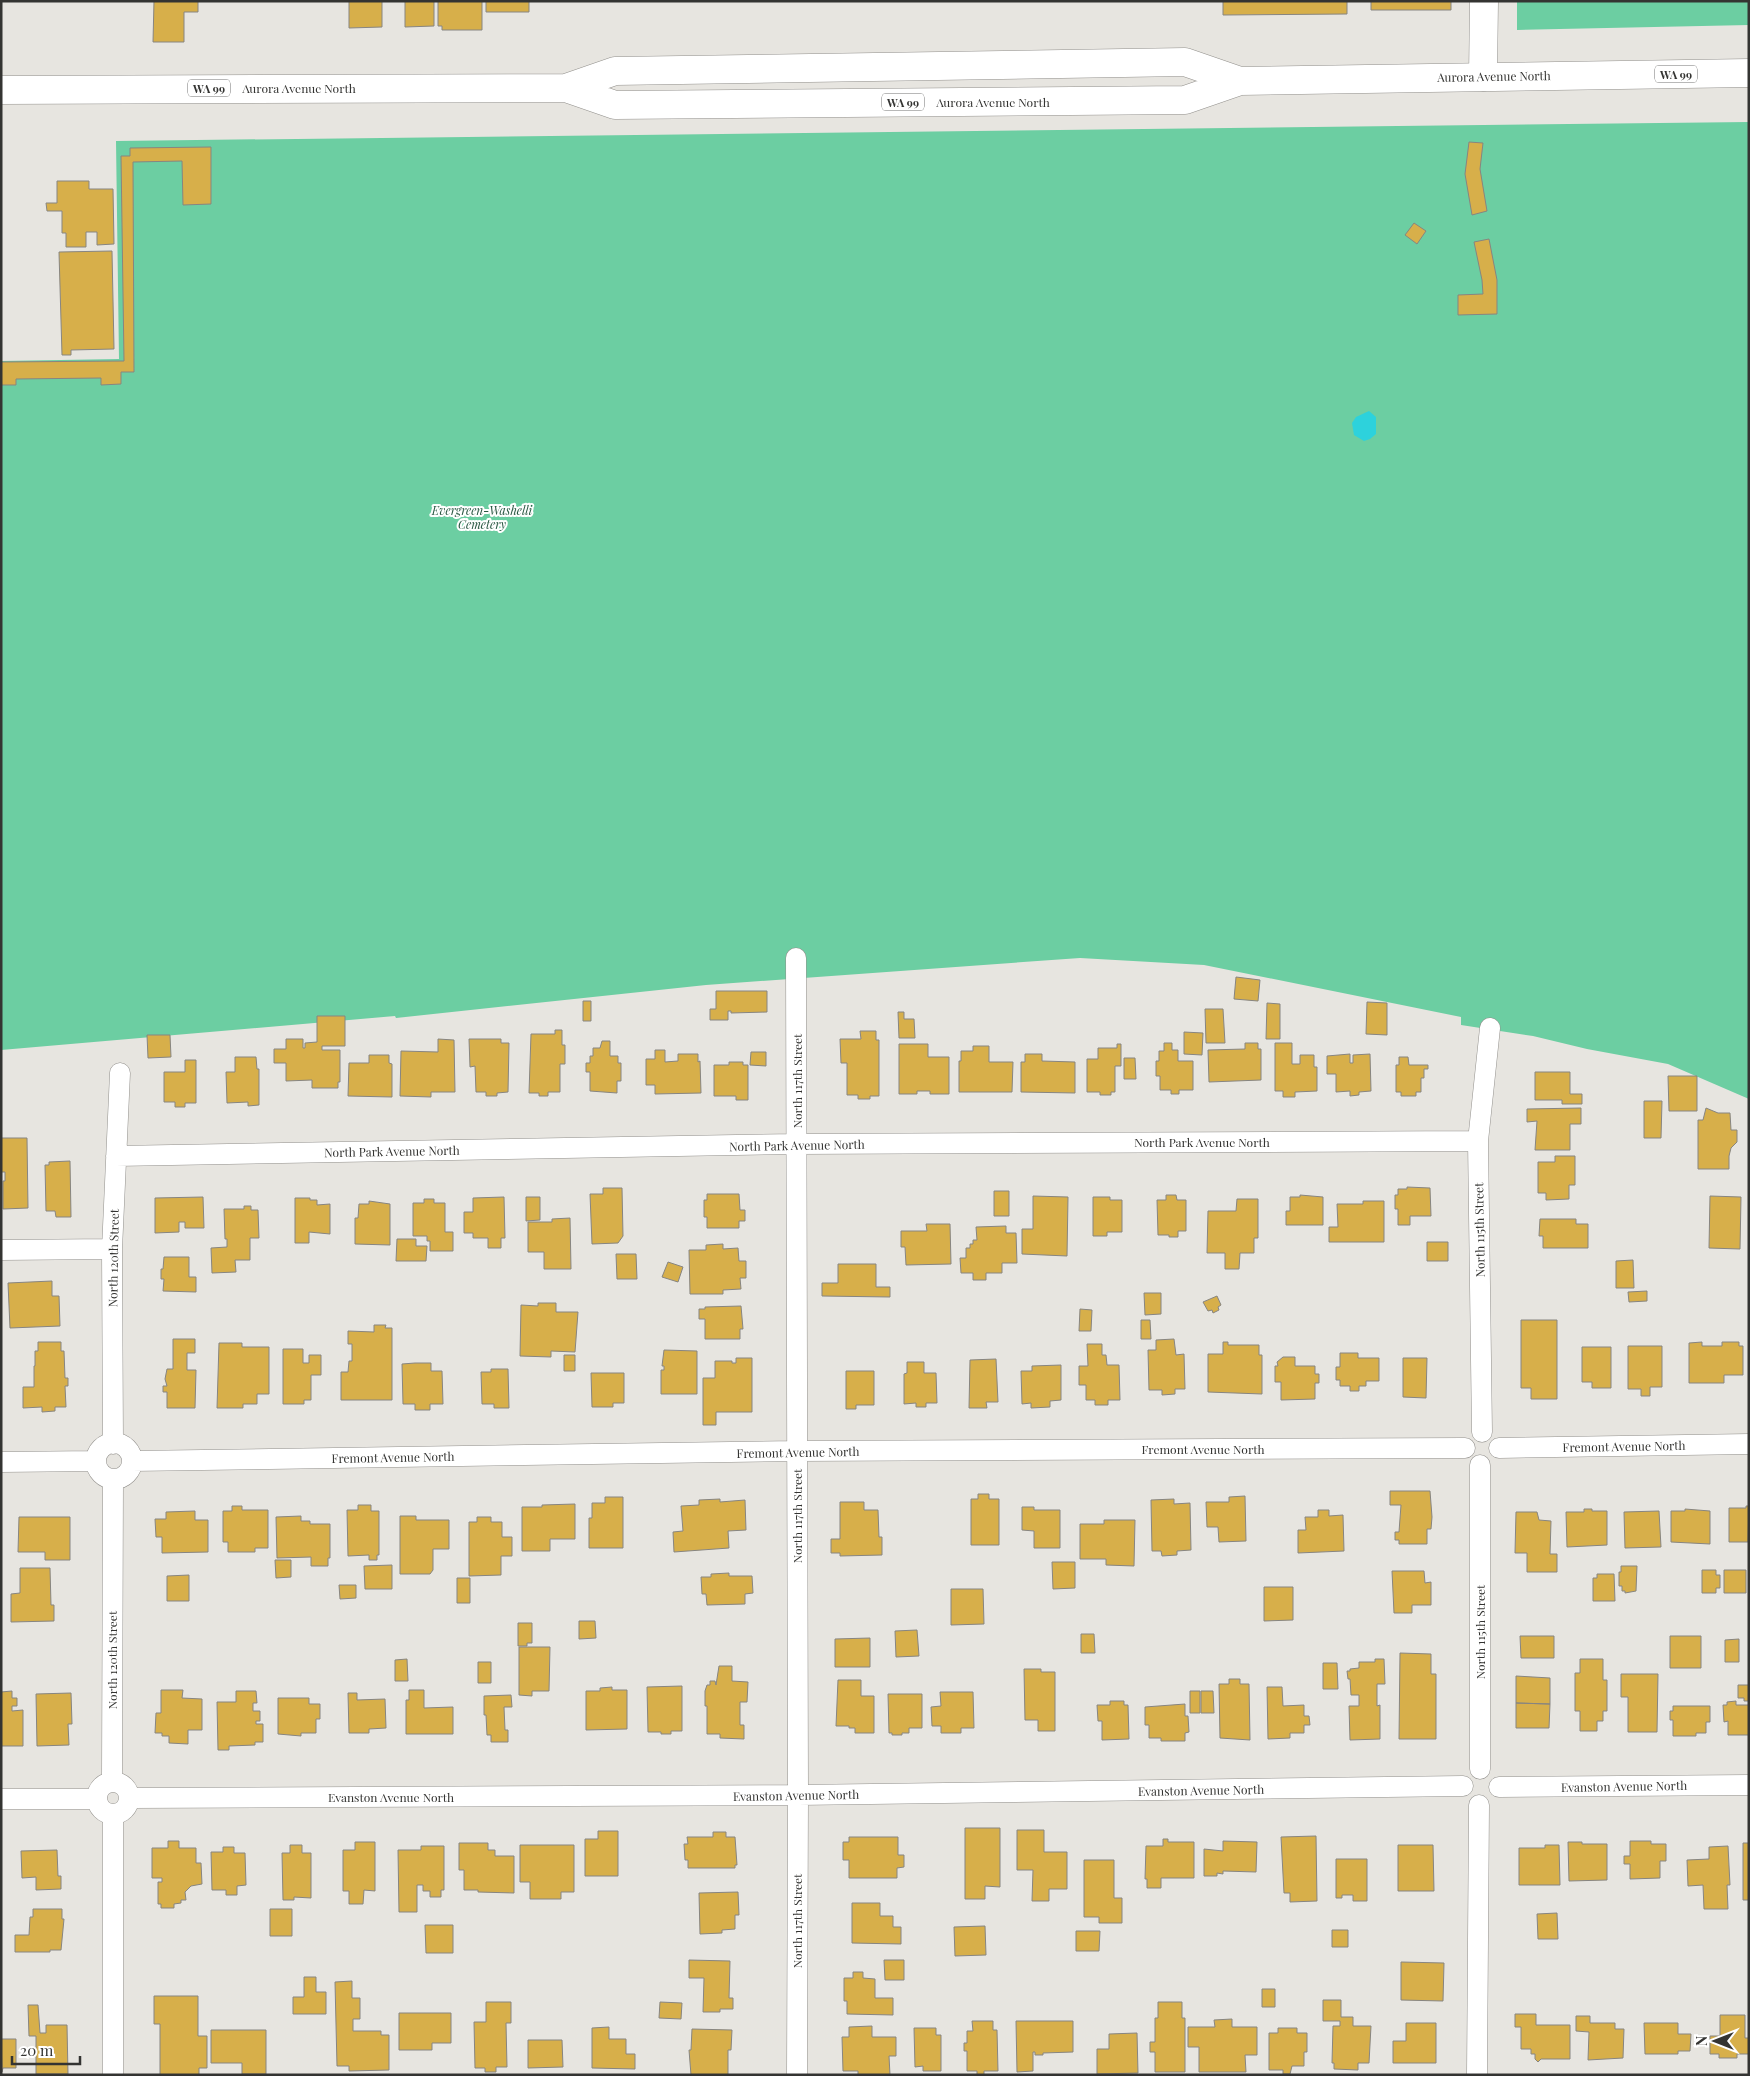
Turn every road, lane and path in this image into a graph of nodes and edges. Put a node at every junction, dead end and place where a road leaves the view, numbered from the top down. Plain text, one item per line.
1 (1484, 1) edge
2 (1749, 73) edge
3 (1483, 76) junction
4 (1240, 81) junction
5 (566, 88) junction
6 (1, 90) edge
7 (796, 958) dead end
8 (1490, 1028) dead end
9 (120, 1073) dead end
10 (1478, 1141) junction
11 (797, 1144) junction
12 (116, 1156) junction
13 (112, 1249) junction
14 (1, 1250) edge
15 (1482, 1432) junction
16 (113, 1444) junction
17 (1749, 1444) edge
18 (1465, 1448) junction
19 (1499, 1448) junction
20 (796, 1451) junction
21 (96, 1461) junction
22 (132, 1461) junction
23 (1, 1462) edge
24 (1480, 1465) junction
25 (113, 1479) junction
26 (1480, 1768) junction
27 (112, 1782) junction
28 (1749, 1785) edge
29 (1463, 1786) junction
30 (1499, 1786) junction
31 (798, 1795) junction
32 (130, 1798) junction
33 (1, 1799) edge
34 (97, 1799) junction
35 (1479, 1805) junction
36 (113, 1814) junction
37 (113, 2075) edge
38 (796, 2075) edge
39 (1477, 2075) edge

1 - 3 main road
2 - 3 main road, Aurora Avenue North / WA 99
3 - 4 main road, Aurora Avenue North / WA 99
4 - 5 main road, Aurora Avenue North / WA 99
4 - 5 main road, Aurora Avenue North / WA 99
5 - 6 main road, Aurora Avenue North / WA 99
7 - 11 street, North 117th Street
8 - 10 street, North 115th Street
9 - 12 street, North 120th Street
10 - 11 street, North Park Avenue North
10 - 15 street, North 115th Street
11 - 12 street, North Park Avenue North
11 - 20 street, North 117th Street
12 - 13 street, North 120th Street
13 - 14 street
13 - 16 street, North 120th Street
15 - 18 street
15 - 19 street
16 - 21 street
16 - 22 street
17 - 19 street, Fremont Avenue North
18 - 20 street, Fremont Avenue North
18 - 24 street
19 - 24 street
20 - 22 street, Fremont Avenue North
20 - 31 street, North 117th Street
21 - 23 street
21 - 25 street
22 - 25 street
24 - 26 street, North 115th Street
25 - 27 street, North 120th Street
26 - 29 street
26 - 30 street
27 - 32 street
27 - 34 street
28 - 30 street, Evanston Avenue North
29 - 31 street, Evanston Avenue North
29 - 35 street
30 - 35 street
31 - 32 street, Evanston Avenue North
31 - 38 street, North 117th Street
32 - 36 street
33 - 34 street
34 - 36 street
35 - 39 street
36 - 37 street

